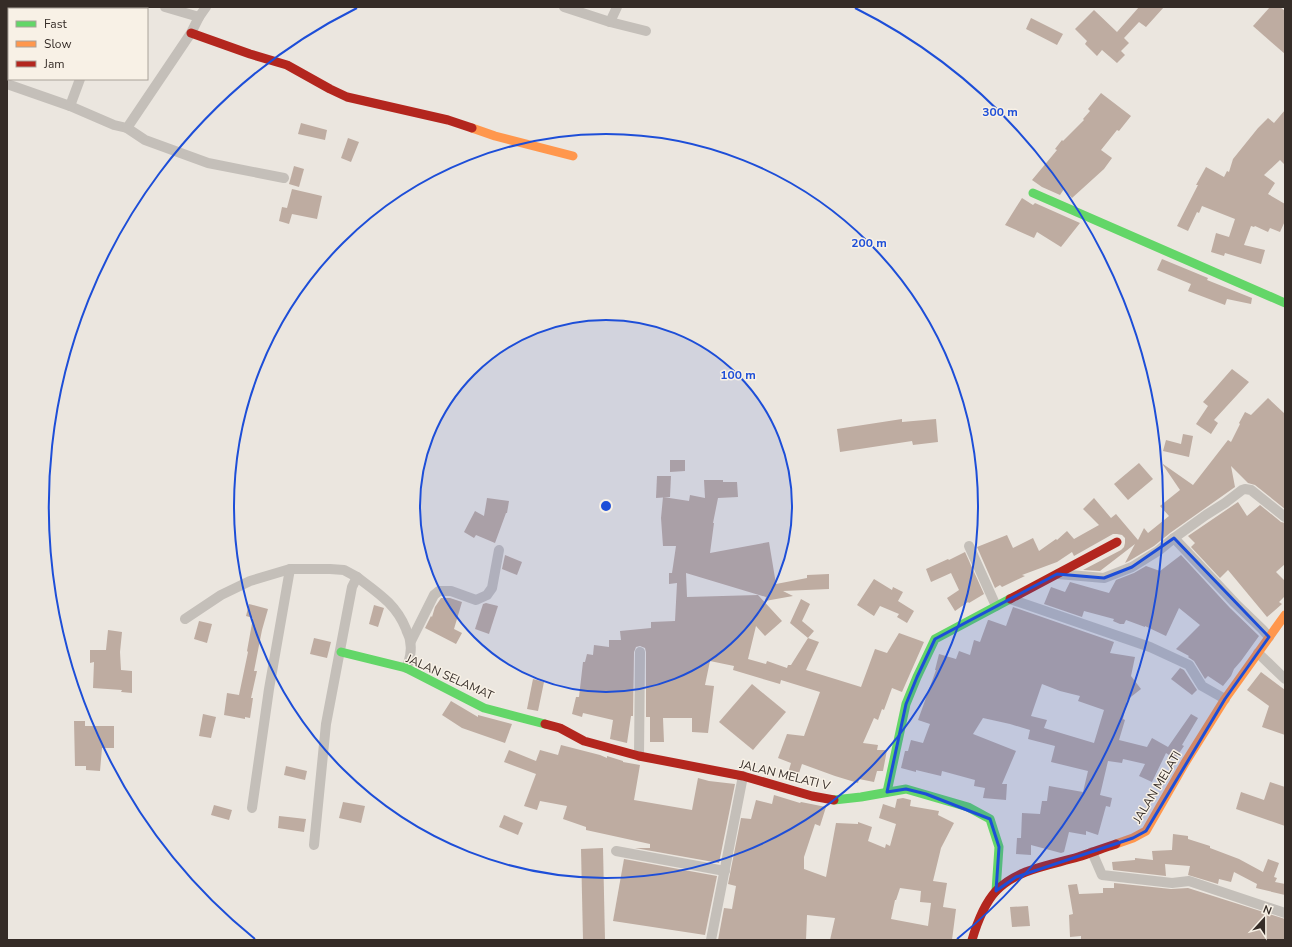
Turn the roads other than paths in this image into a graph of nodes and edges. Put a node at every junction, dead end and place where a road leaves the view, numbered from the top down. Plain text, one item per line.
1 (165, 7) edge
2 (206, 7) edge
3 (564, 7) edge
4 (617, 7) edge
5 (199, 17) junction
6 (610, 22) junction
7 (646, 31) dead end
8 (191, 33) junction
9 (80, 80) edge
10 (7, 84) edge
11 (70, 106) junction
12 (127, 128) junction
13 (573, 156) dead end
14 (284, 178) dead end
15 (1033, 193) dead end
16 (1285, 303) edge
17 (1285, 517) edge
18 (1174, 538) junction
19 (1117, 542) dead end
20 (969, 546) dead end
21 (499, 550) dead end
22 (290, 569) junction
23 (1057, 574) junction
24 (357, 577) junction
25 (1010, 599) junction
26 (996, 606) junction
27 (1285, 615) edge
28 (184, 619) dead end
29 (1268, 637) junction
30 (411, 641) junction
31 (341, 652) junction
32 (640, 652) dead end
33 (1258, 653) junction
34 (406, 668) junction
35 (1285, 679) edge
36 (1224, 699) junction
37 (639, 756) junction
38 (743, 776) junction
39 (887, 792) junction
40 (252, 808) dead end
41 (314, 845) dead end
42 (616, 851) dead end
43 (1092, 852) junction
44 (725, 871) junction
45 (996, 891) junction
46 (1285, 913) edge
47 (711, 940) edge
48 (972, 940) edge

1 - 5 street
2 - 5 street
3 - 6 street
4 - 6 street
5 - 8 street
6 - 7 street
8 - 12 street
8 - 13 street
9 - 11 street
10 - 11 street
11 - 12 street
12 - 14 street
15 - 16 street
17 - 18 street
18 - 23 street
18 - 29 street
19 - 23 street
20 - 26 street
21 - 30 street
22 - 24 street
22 - 28 street
22 - 40 street
23 - 25 street
24 - 30 street
24 - 31 street
25 - 26 street
25 - 36 street
26 - 39 street
27 - 29 street, JALAN MELATI
29 - 33 street, JALAN MELATI
30 - 34 street
31 - 34 street, JALAN SELAMAT
31 - 41 street
32 - 37 street
33 - 35 street
33 - 36 street, JALAN MELATI
34 - 37 street, JALAN SELAMAT
36 - 43 street, JALAN MELATI
37 - 38 street, JALAN MELATI V
38 - 39 street, JALAN MELATI V
38 - 44 street
39 - 45 street, JALAN MELATI V
42 - 44 street
43 - 45 street, JALAN MELATI
43 - 46 street
44 - 47 street
45 - 48 street, JALAN MELATI

